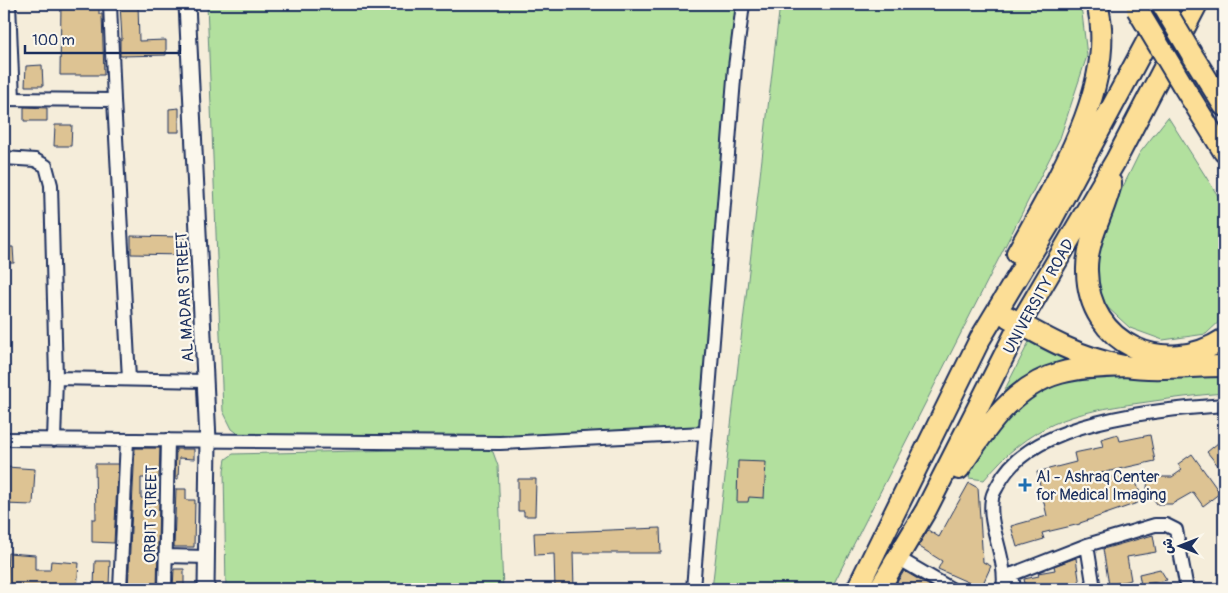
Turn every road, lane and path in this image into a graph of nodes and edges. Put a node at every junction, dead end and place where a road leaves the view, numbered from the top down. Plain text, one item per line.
1 (9, 4) edge
2 (110, 4) edge
3 (187, 4) edge
4 (743, 4) edge
5 (1097, 4) edge
6 (1162, 4) edge
7 (1167, 4) edge
8 (1198, 4) edge
9 (1135, 7) edge
10 (8, 99) edge
11 (114, 100) junction
12 (1194, 105) junction
13 (1224, 106) edge
14 (1224, 152) edge
15 (4, 158) edge
16 (1116, 160) junction
17 (1224, 166) edge
18 (998, 311) junction
19 (1020, 324) junction
20 (980, 339) junction
21 (1224, 339) edge
22 (1126, 366) junction
23 (1224, 366) edge
24 (56, 378) junction
25 (129, 379) junction
26 (206, 381) junction
27 (1224, 405) edge
28 (704, 432) junction
29 (4, 439) edge
30 (54, 440) junction
31 (126, 440) junction
32 (168, 440) junction
33 (208, 440) junction
34 (926, 510) junction
35 (1087, 546) junction
36 (166, 556) junction
37 (207, 557) junction
38 (898, 558) junction
39 (1007, 580) edge
40 (120, 589) edge
41 (165, 589) edge
42 (206, 589) edge
43 (692, 589) edge
44 (857, 589) edge
45 (879, 589) edge
46 (951, 589) edge
47 (1014, 589) edge
48 (1094, 589) edge
49 (1187, 589) edge

1 - 10 street
2 - 11 street
3 - 26 street, AL MADAR STREET
4 - 28 street
5 - 20 highway
6 - 13 highway, bridge
7 - 18 highway, UNIVERSITY ROAD
8 - 16 highway, UNIVERSITY ROAD
9 - 12 highway, bridge
10 - 11 street
11 - 25 street
12 - 14 highway
12 - 17 highway
15 - 24 street
16 - 19 highway, UNIVERSITY ROAD
16 - 21 highway
18 - 19 highway
18 - 20 highway, UNIVERSITY ROAD
19 - 22 highway
19 - 34 highway, UNIVERSITY ROAD
20 - 44 highway, UNIVERSITY ROAD
22 - 23 highway
22 - 34 highway
24 - 25 street
24 - 30 street
25 - 26 street
26 - 33 street, AL MADAR STREET
27 - 39 street
28 - 33 street
28 - 43 street
29 - 30 street
30 - 31 street
31 - 32 street
31 - 40 street
32 - 33 street
32 - 36 street, ORBIT STREET
33 - 37 street, AL MADAR STREET
34 - 38 highway, UNIVERSITY ROAD
35 - 39 street
35 - 48 street
35 - 49 street
36 - 37 street
36 - 41 street, ORBIT STREET
37 - 42 street, AL MADAR STREET
38 - 45 highway, UNIVERSITY ROAD
38 - 46 street
39 - 47 street

